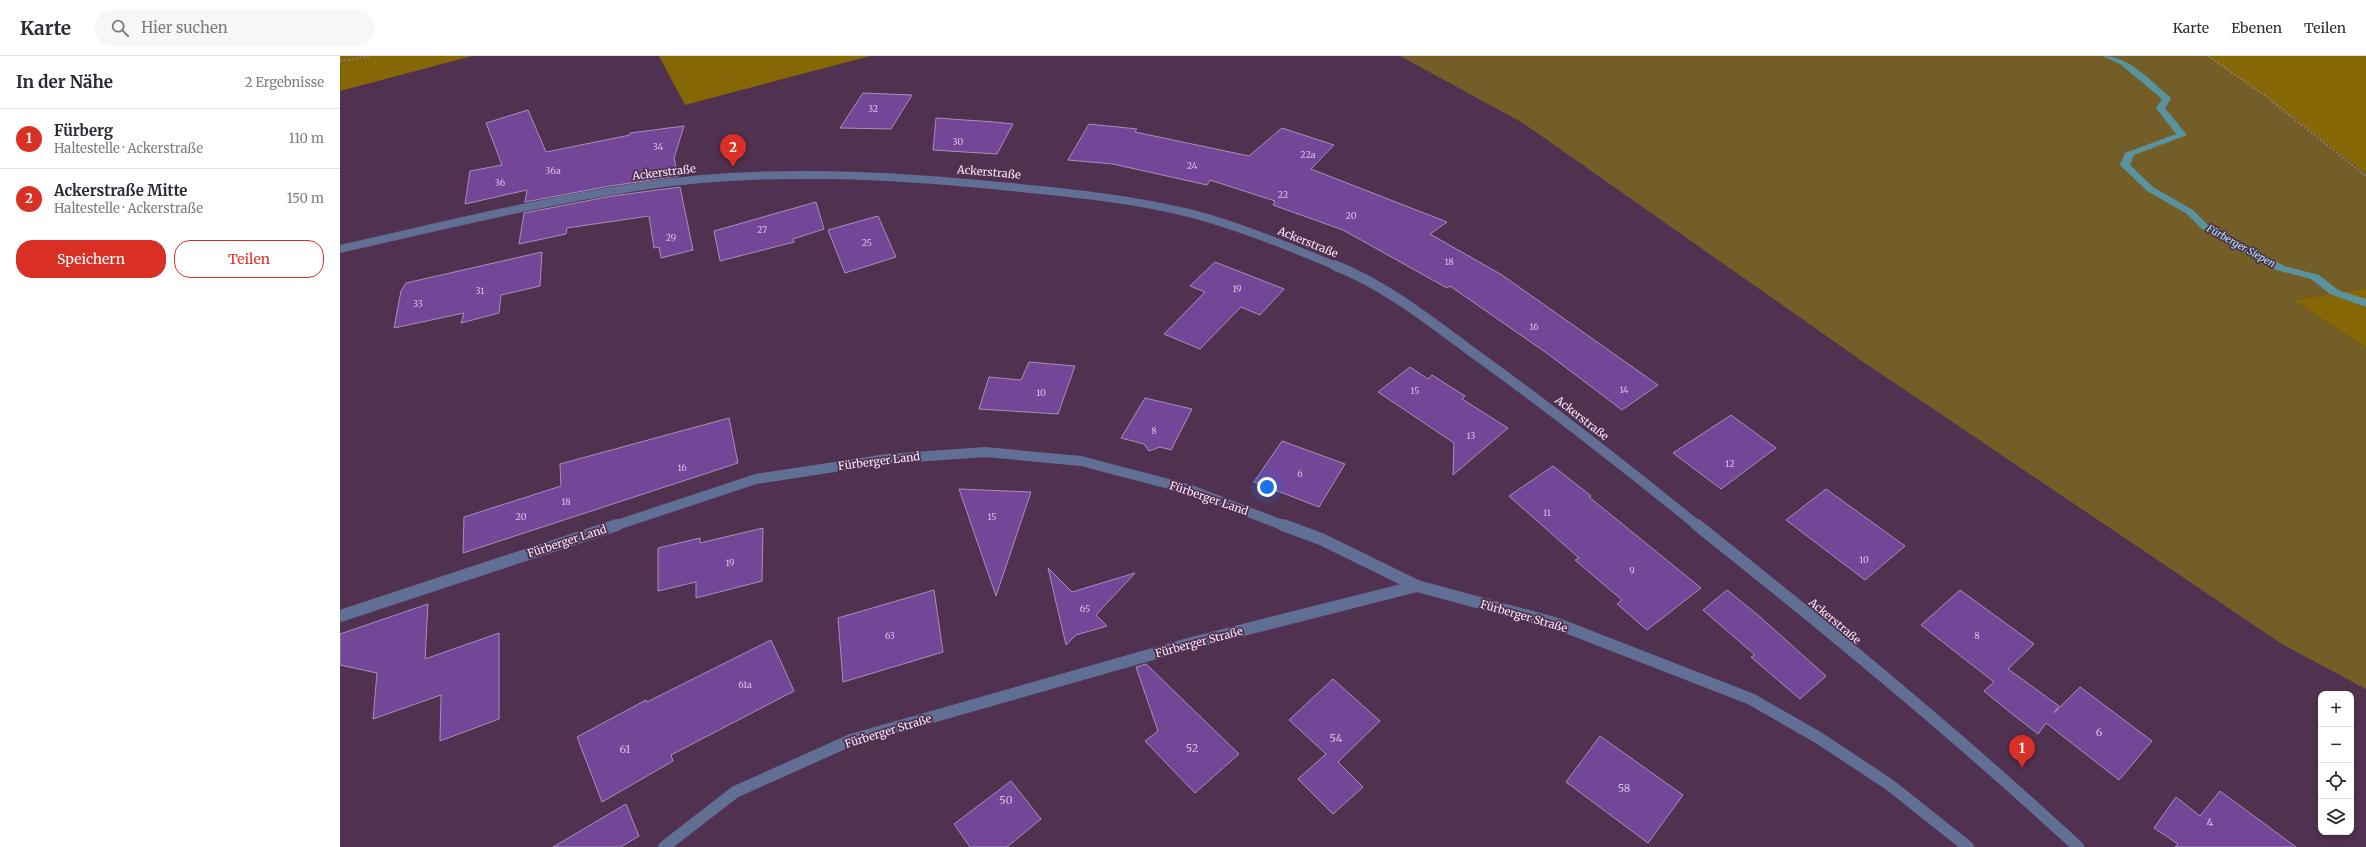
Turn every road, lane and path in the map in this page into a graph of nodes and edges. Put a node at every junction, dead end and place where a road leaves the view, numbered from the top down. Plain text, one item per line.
1 (371, 56) edge
2 (2208, 56) edge
3 (340, 61) edge
4 (2366, 176) edge
5 (340, 249) edge
6 (1417, 586) junction
7 (340, 616) edge
8 (664, 847) edge
9 (1968, 847) edge
10 (2078, 847) edge

1 - 3 path
2 - 4 path
5 - 10 street, Ackerstraße
6 - 7 street, Fürberger Land
6 - 8 street, Fürberger Straße
6 - 9 street, Fürberger Straße

